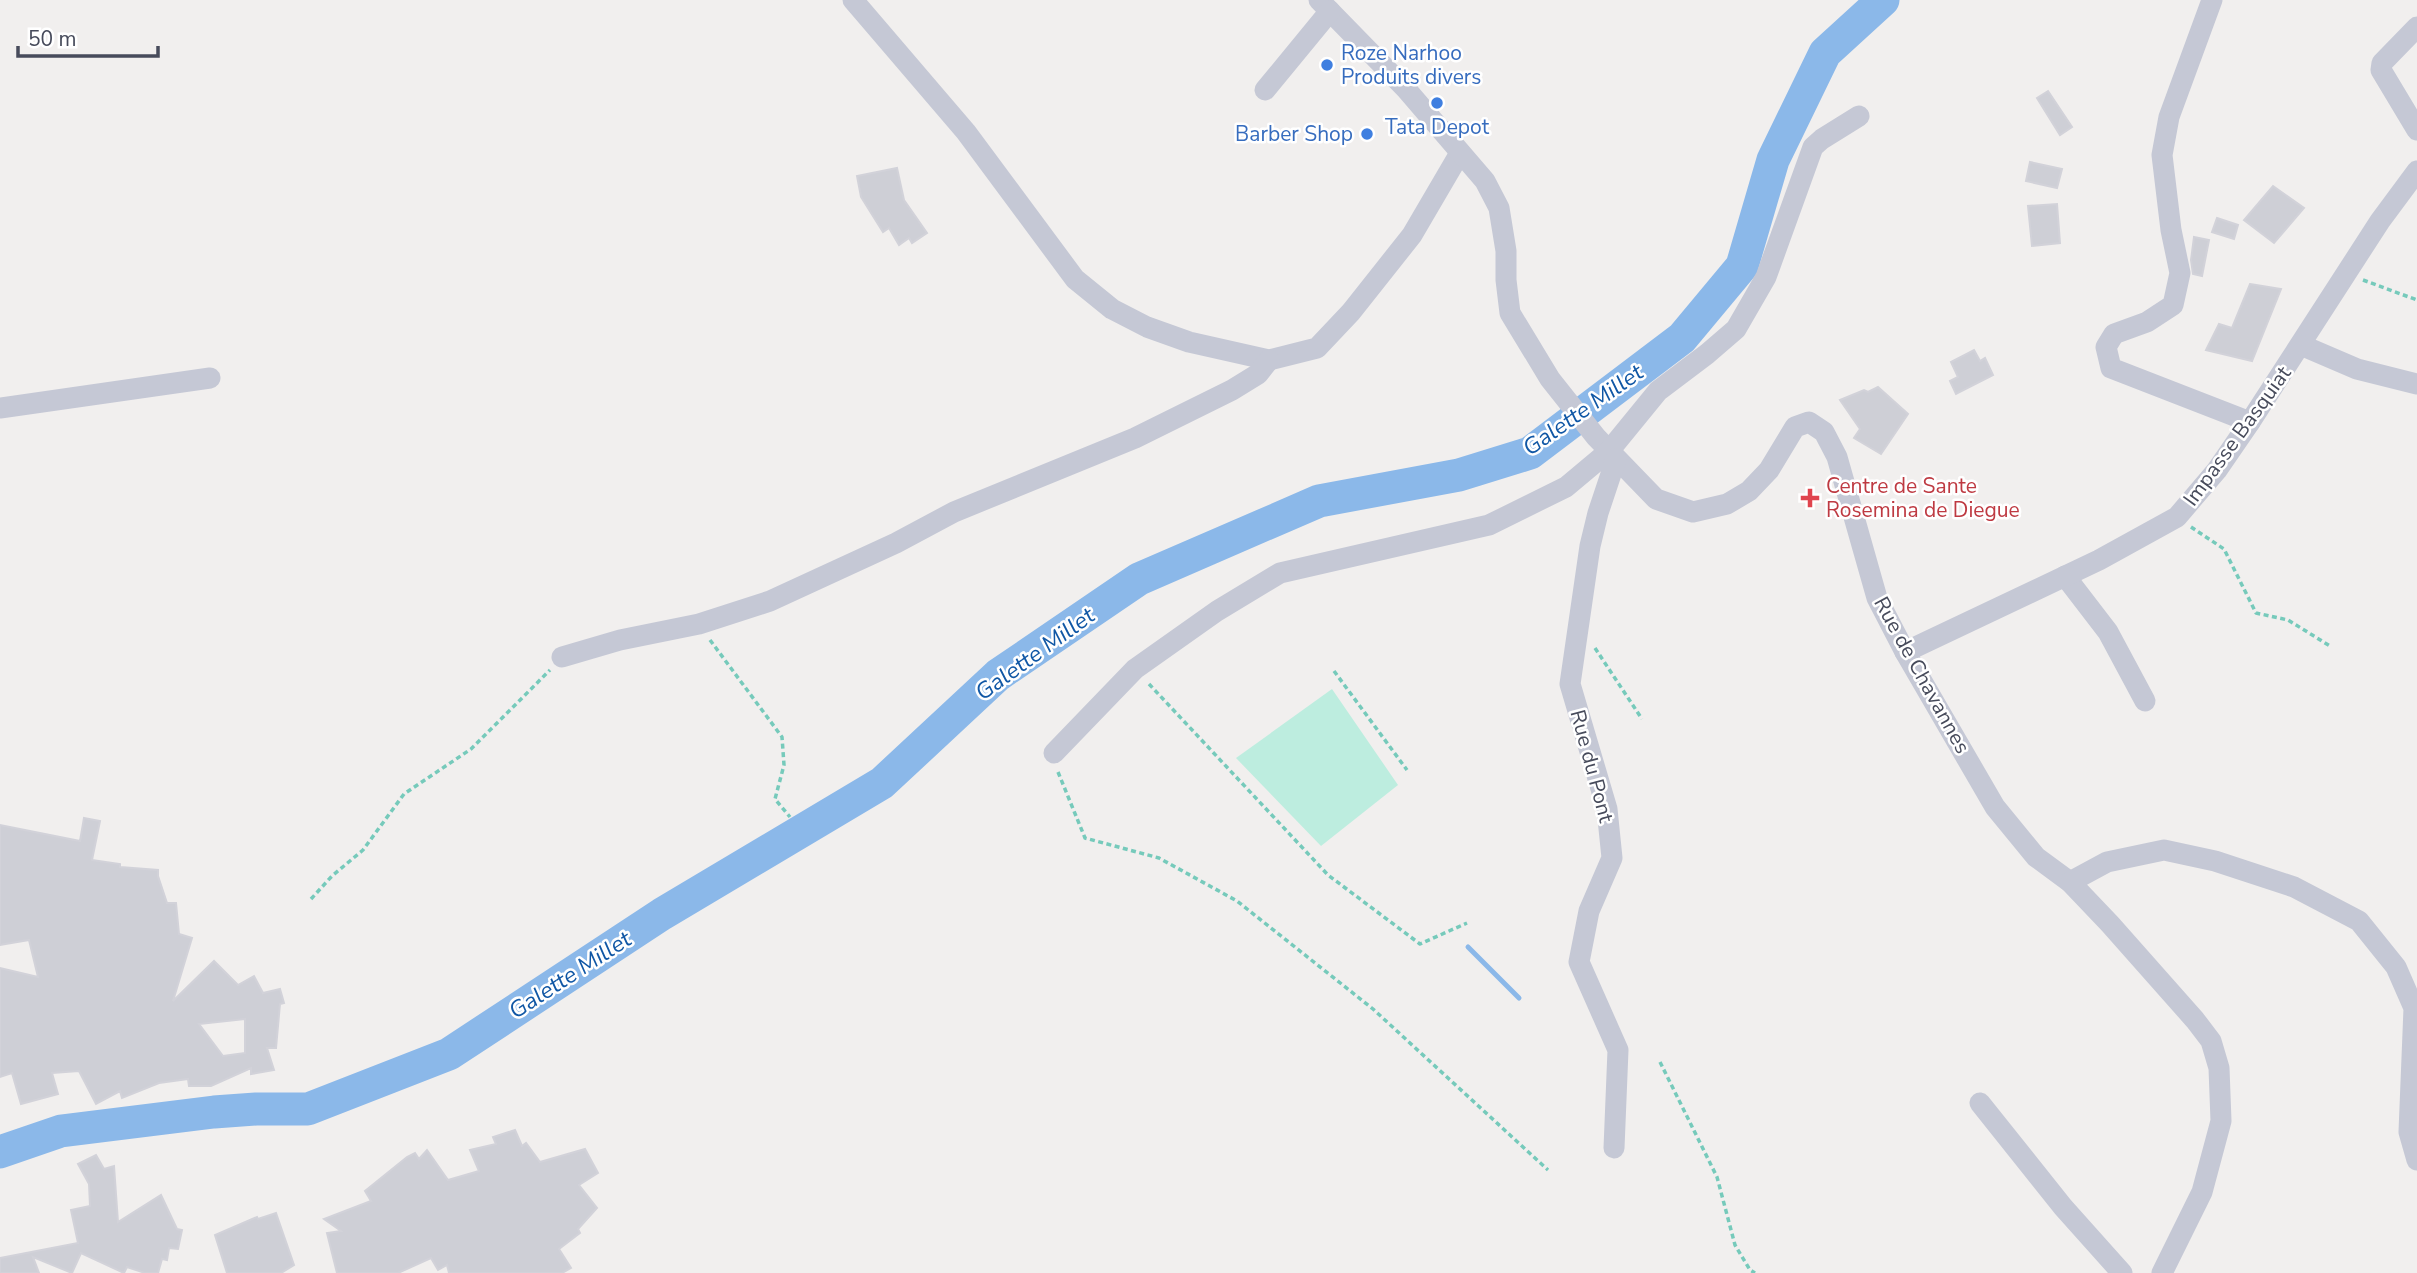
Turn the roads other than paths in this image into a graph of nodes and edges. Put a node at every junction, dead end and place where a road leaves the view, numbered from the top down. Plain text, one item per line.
1 (853, 0) edge
2 (2213, 0) edge
3 (1324, 6) edge
4 (2417, 27) edge
5 (1265, 90) dead end
6 (1859, 116) dead end
7 (2417, 130) edge
8 (1460, 153) junction
9 (2417, 171) edge
10 (2301, 345) junction
11 (1269, 360) junction
12 (210, 378) dead end
13 (2417, 384) edge
14 (0, 408) edge
15 (2250, 422) junction
16 (1607, 449) junction
17 (2065, 576) junction
18 (1905, 652) junction
19 (562, 657) road end
20 (2146, 701) dead end
21 (1054, 754) road end
22 (2070, 882) junction
23 (1980, 1103) dead end
24 (1614, 1148) dead end
25 (2417, 1160) edge
26 (2122, 1273) edge
27 (2162, 1273) edge

1 - 11 street
2 - 15 street
3 - 5 street
3 - 8 street, Rue de Chavannes
4 - 7 street
6 - 16 street
8 - 11 street
8 - 16 street, Rue de Chavannes
9 - 10 street, Impasse Basquiat
10 - 13 street
10 - 15 street, Impasse Basquiat
11 - 19 street
12 - 14 street
15 - 17 street, Impasse Basquiat
16 - 18 street, Rue de Chavannes
16 - 21 street
16 - 24 street, Rue du Pont
17 - 18 street, Impasse Basquiat
17 - 20 street
18 - 22 street, Rue de Chavannes
22 - 25 street
22 - 27 street, Rue de Chavannes
23 - 26 street

